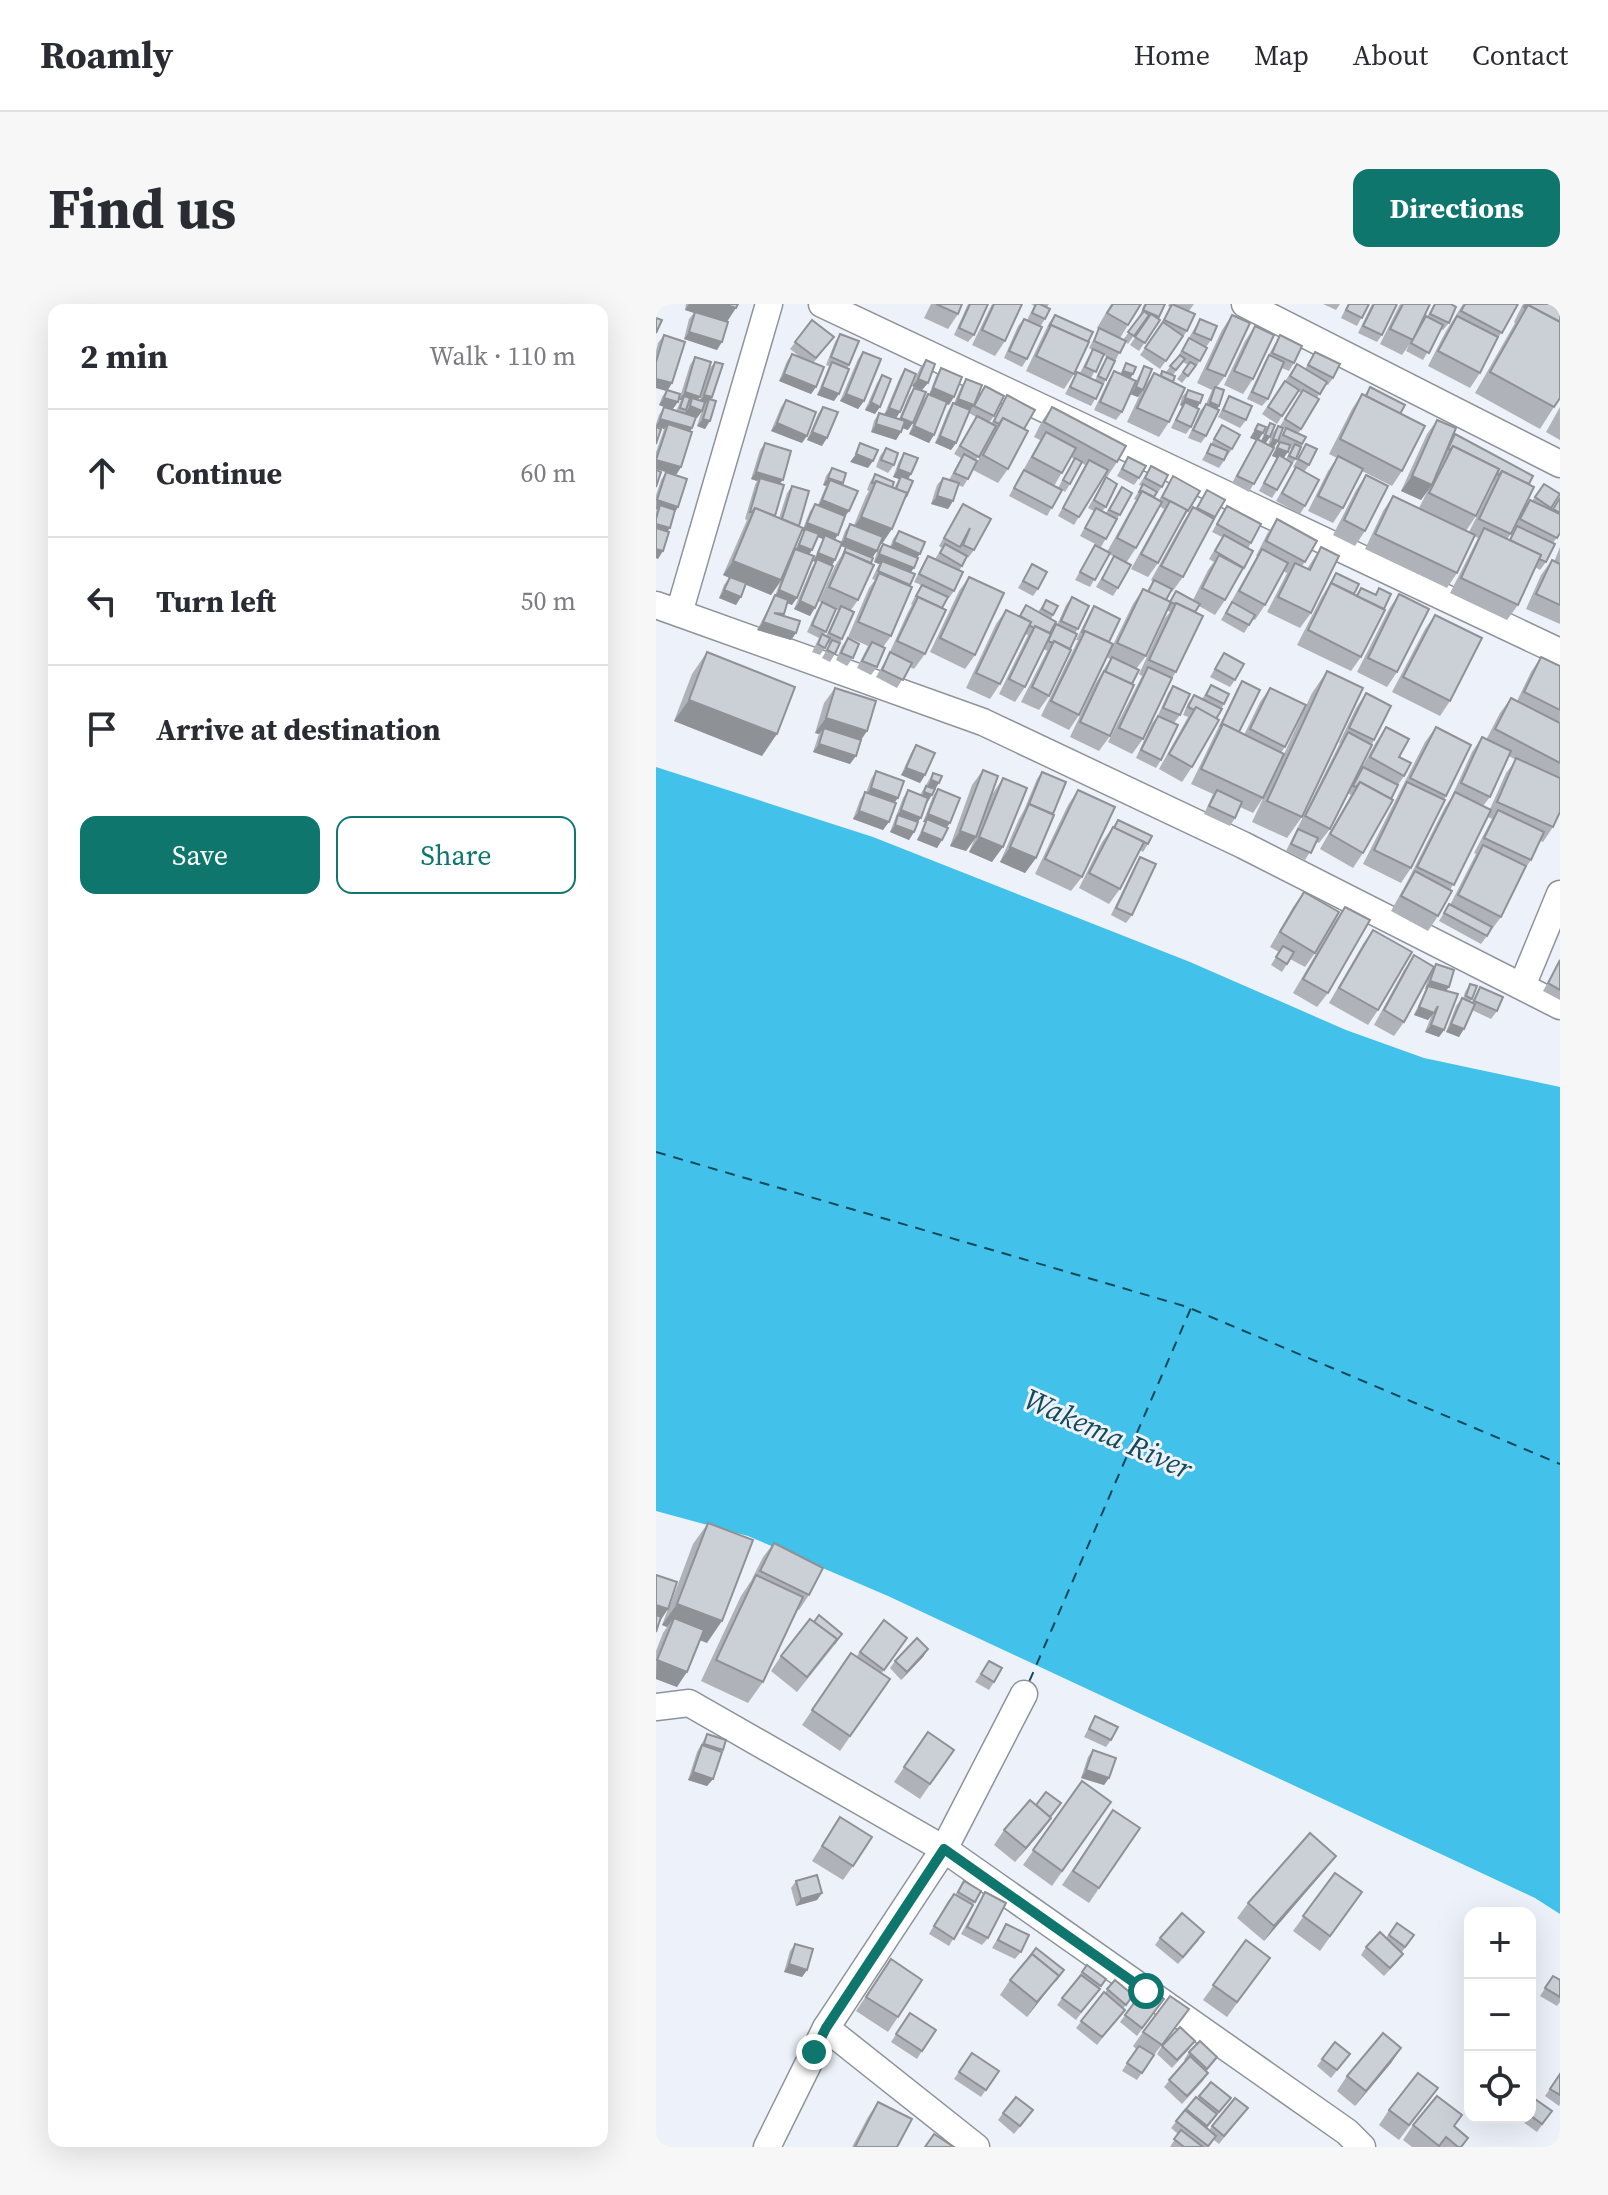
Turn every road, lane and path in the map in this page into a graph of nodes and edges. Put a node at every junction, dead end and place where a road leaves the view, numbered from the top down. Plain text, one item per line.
1 (769, 304) edge
2 (822, 304) edge
3 (1245, 304) edge
4 (1560, 464) edge
5 (668, 609) edge
6 (1560, 652) edge
7 (1560, 894) edge
8 (1522, 986) junction
9 (1560, 1006) edge
10 (1024, 1694) dead end
11 (656, 1707) edge
12 (944, 1849) junction
13 (826, 2028) junction
14 (767, 2147) edge
15 (976, 2147) edge
16 (1362, 2147) edge

1 - 5 street
2 - 6 street
3 - 4 street
5 - 8 street
7 - 8 street
8 - 9 street
10 - 12 street
11 - 12 street
12 - 13 street
12 - 16 street
13 - 14 street
13 - 15 street

